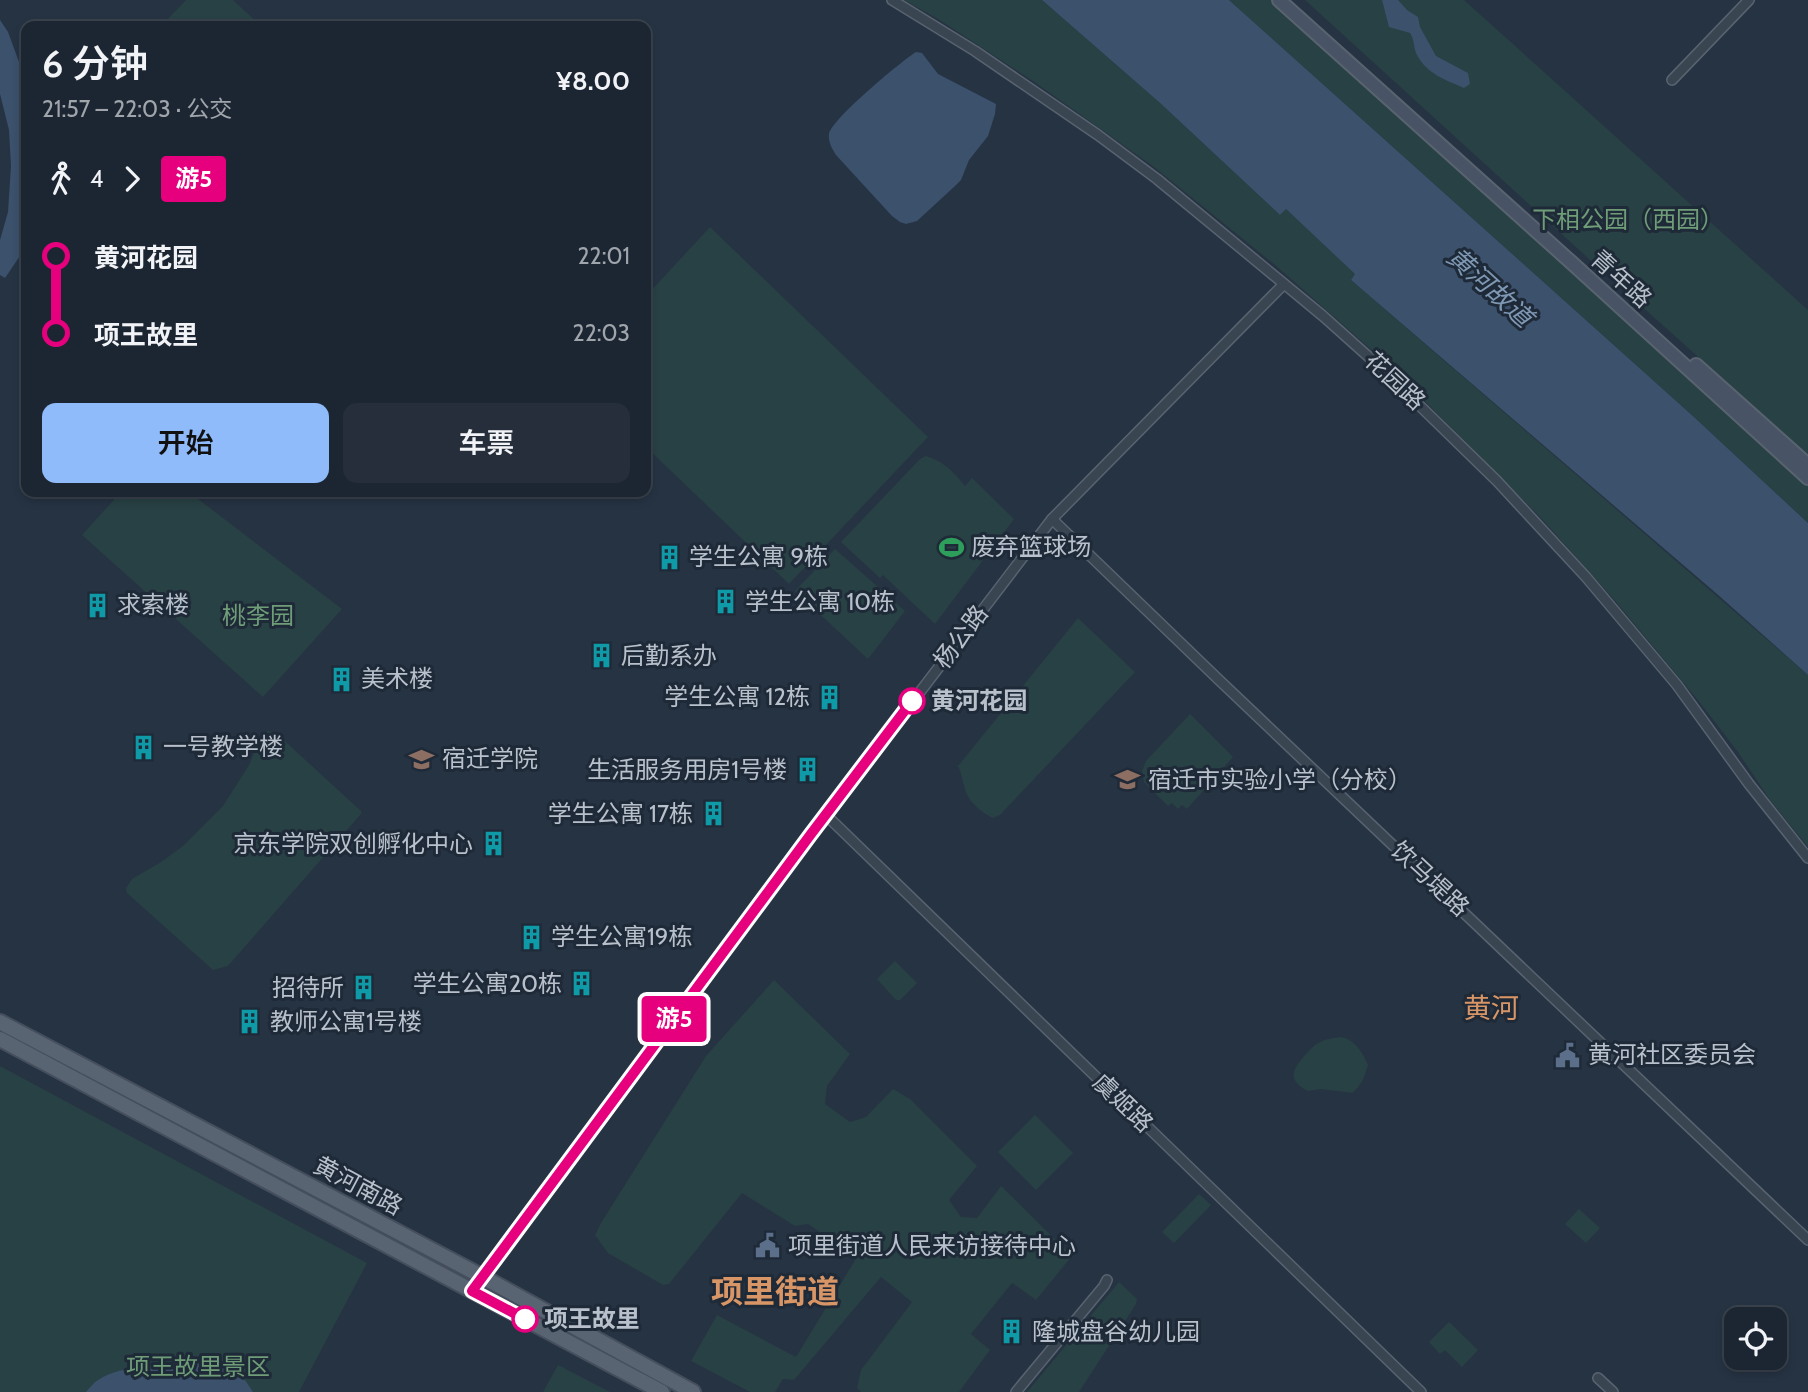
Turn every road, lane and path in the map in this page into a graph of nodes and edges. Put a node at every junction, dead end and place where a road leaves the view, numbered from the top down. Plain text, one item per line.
1 (892, 0) edge
2 (1279, 0) edge
3 (1290, 0) edge
4 (1749, 0) edge
5 (1672, 80) dead end
6 (1284, 284) junction
7 (1808, 464) edge
8 (1808, 478) edge
9 (1052, 519) junction
10 (826, 815) junction
11 (1808, 858) edge
12 (0, 1022) edge
13 (0, 1039) edge
14 (1808, 1240) edge
15 (483, 1277) junction
16 (1107, 1280) dead end
17 (472, 1291) junction
18 (1598, 1378) dead end
19 (662, 1392) edge
20 (693, 1392) edge
21 (1016, 1392) edge
22 (1421, 1392) edge
23 (1612, 1392) edge

1 - 6 street, 花园路
2 - 8 street, 青年路
3 - 7 street, 青年路
4 - 5 street
6 - 9 street, 杨公路
6 - 11 street, 花园路
9 - 10 street, 杨公路
9 - 14 street, 饮马堤路
10 - 15 street, 杨公路
10 - 22 street, 虞姬路
12 - 15 main road, 黄河南路
13 - 17 main road, 黄河南路
15 - 17 street, 杨公路
15 - 20 main road, 黄河南路
16 - 21 street
17 - 19 main road, 黄河南路
18 - 23 street

